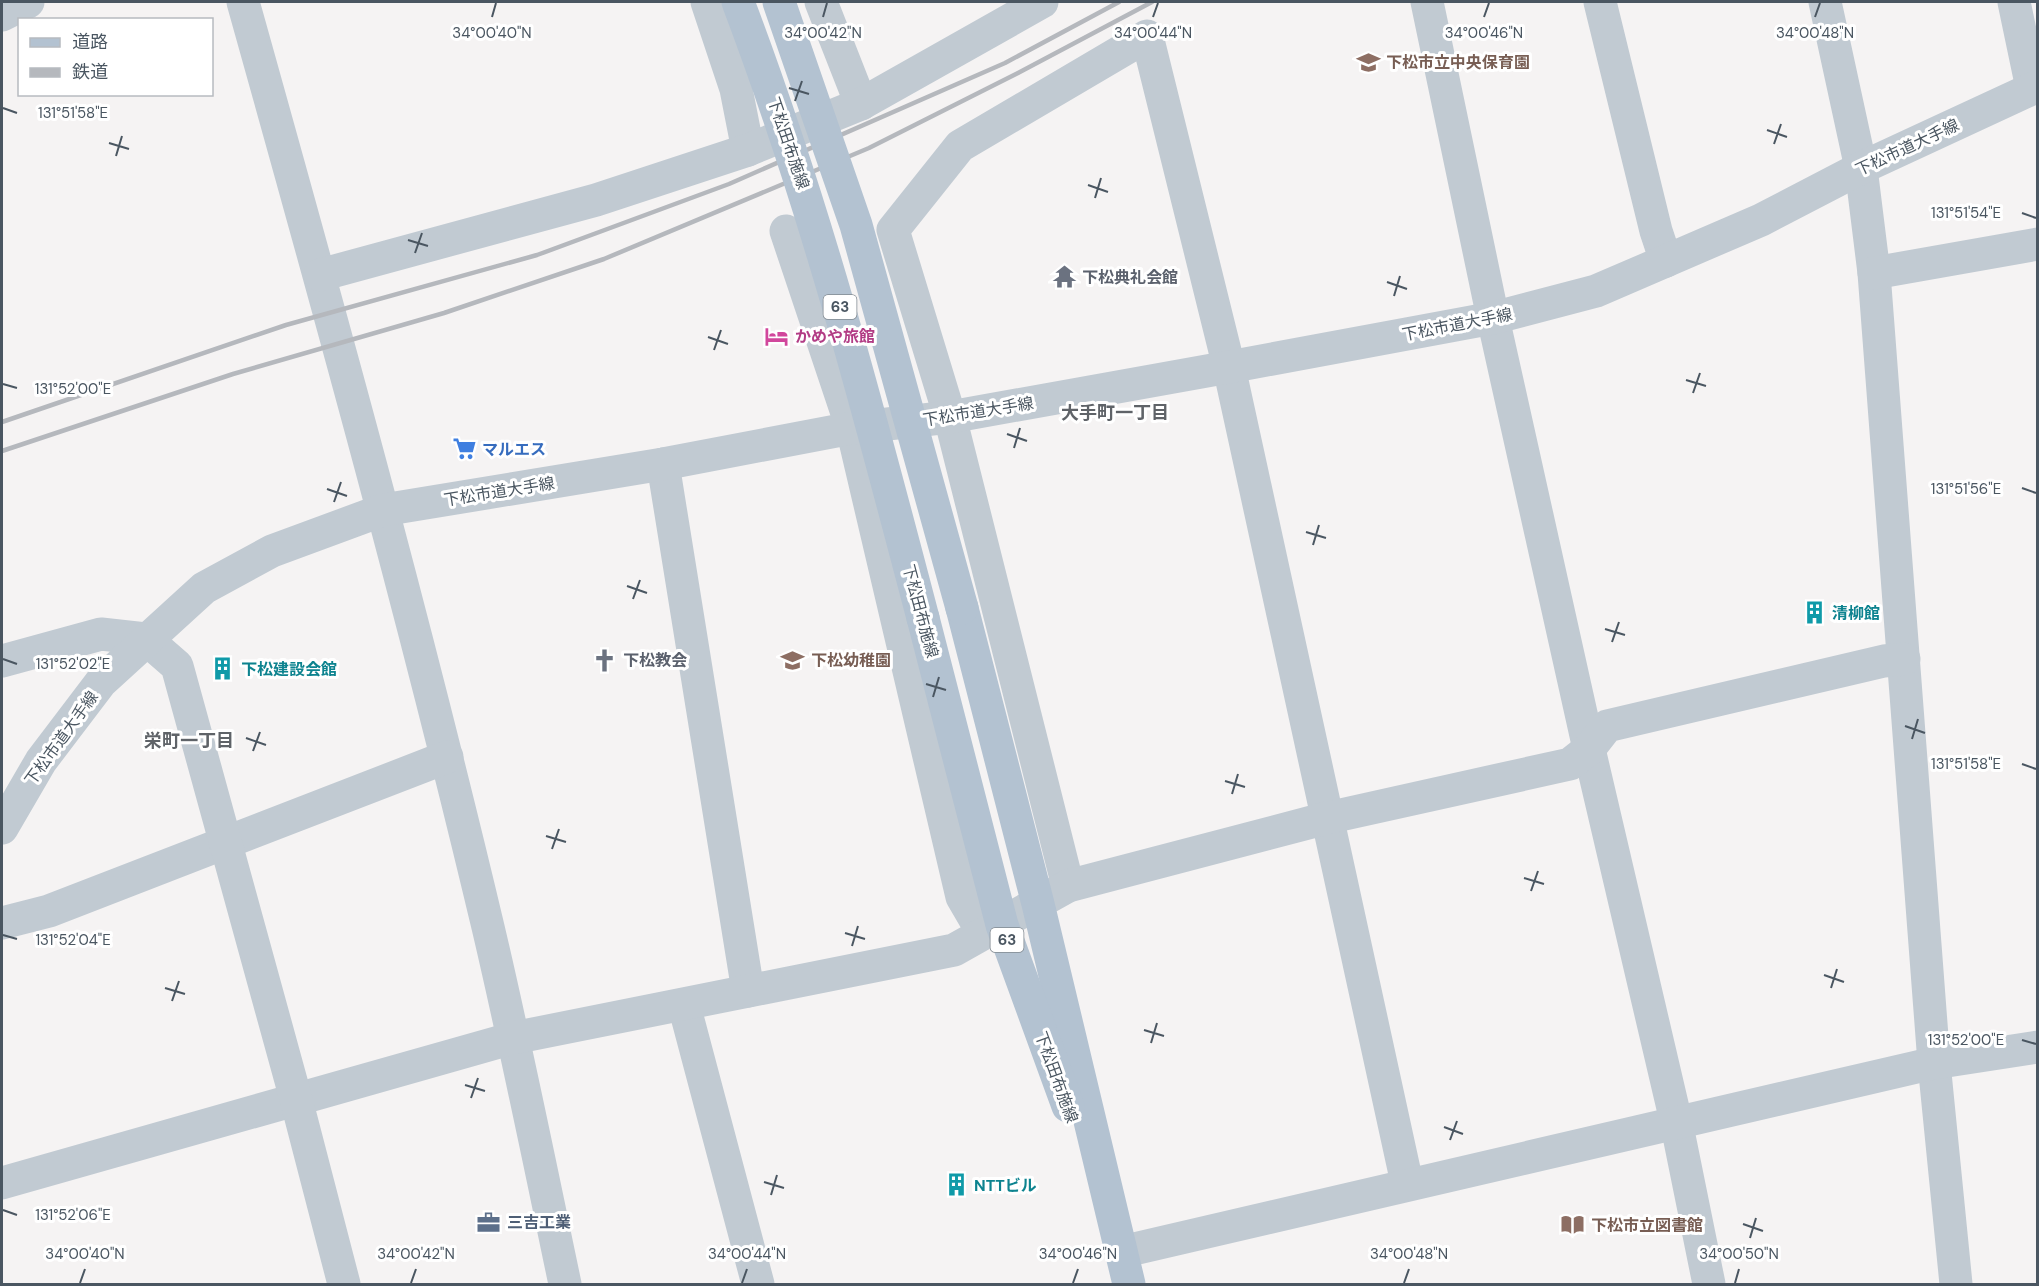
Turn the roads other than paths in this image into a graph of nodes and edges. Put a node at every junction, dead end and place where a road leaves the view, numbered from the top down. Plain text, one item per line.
1 (28, 2) edge
2 (243, 2) edge
3 (707, 2) edge
4 (738, 2) edge
5 (779, 2) edge
6 (821, 2) edge
7 (1042, 2) edge
8 (1427, 2) edge
9 (1600, 2) edge
10 (1825, 2) edge
11 (2014, 2) edge
12 (2, 15) edge
13 (2035, 87) edge
14 (861, 104) junction
15 (748, 150) junction
16 (1861, 168) junction
17 (786, 231) dead end
18 (2037, 244) edge
19 (1666, 261) junction
20 (1874, 273) junction
21 (320, 275) junction
22 (1494, 318) junction
23 (1228, 367) junction
24 (950, 417) junction
25 (852, 428) junction
26 (663, 464) junction
27 (383, 510) junction
28 (146, 639) junction
29 (1904, 659) junction
30 (2, 661) edge
31 (1589, 749) junction
32 (447, 757) junction
33 (1328, 818) junction
34 (2, 828) edge
35 (226, 841) junction
36 (1068, 886) junction
37 (1038, 904) junction
38 (2, 923) edge
39 (992, 929) junction
40 (748, 991) junction
41 (684, 1005) junction
42 (513, 1038) junction
43 (2037, 1047) edge
44 (1934, 1063) junction
45 (296, 1099) junction
46 (1676, 1121) junction
47 (2, 1183) edge
48 (1407, 1183) junction
49 (1121, 1252) junction
50 (344, 1284) edge
51 (565, 1284) edge
52 (758, 1284) edge
53 (1129, 1284) edge
54 (1709, 1284) edge
55 (1956, 1284) edge

1 - 12 street
2 - 21 street
3 - 15 street
4 - 39 main road, 下松田布施線 / 63, bridge
5 - 37 main road, 下松田布施線 / 63, bridge
6 - 14 street
7 - 14 street
8 - 22 street
9 - 19 street
10 - 16 street
11 - 13 street
13 - 16 street, 下松市道大手線
14 - 15 street
15 - 21 street
16 - 19 street, 下松市道大手線
16 - 20 street
17 - 25 street
18 - 20 street
19 - 22 street, 下松市道大手線
20 - 29 street
21 - 27 street
22 - 23 street, 下松市道大手線
22 - 31 street
23 - 24 street, 下松市道大手線
23 - 24 street
23 - 33 street
24 - 25 street, 下松市道大手線
24 - 36 street
25 - 26 street, 下松市道大手線
25 - 39 street
26 - 27 street, 下松市道大手線
26 - 40 street
27 - 28 street, 下松市道大手線
27 - 32 street
28 - 30 street
28 - 34 street, 下松市道大手線
28 - 35 street
29 - 31 street
29 - 44 street
31 - 33 street
31 - 46 street
32 - 35 street
32 - 42 street
33 - 36 street
33 - 48 street
35 - 38 street
35 - 45 street
36 - 37 street
37 - 39 street
37 - 49 main road, 下松田布施線 / 63
39 - 40 street
39 - 49 main road, 下松田布施線 / 63
40 - 41 street
41 - 42 street
41 - 52 street
42 - 45 street
42 - 51 street
43 - 44 street
44 - 46 street
44 - 55 street
45 - 47 street
45 - 50 street
46 - 48 street
46 - 54 street
48 - 49 street
49 - 53 main road, 下松田布施線 / 63

